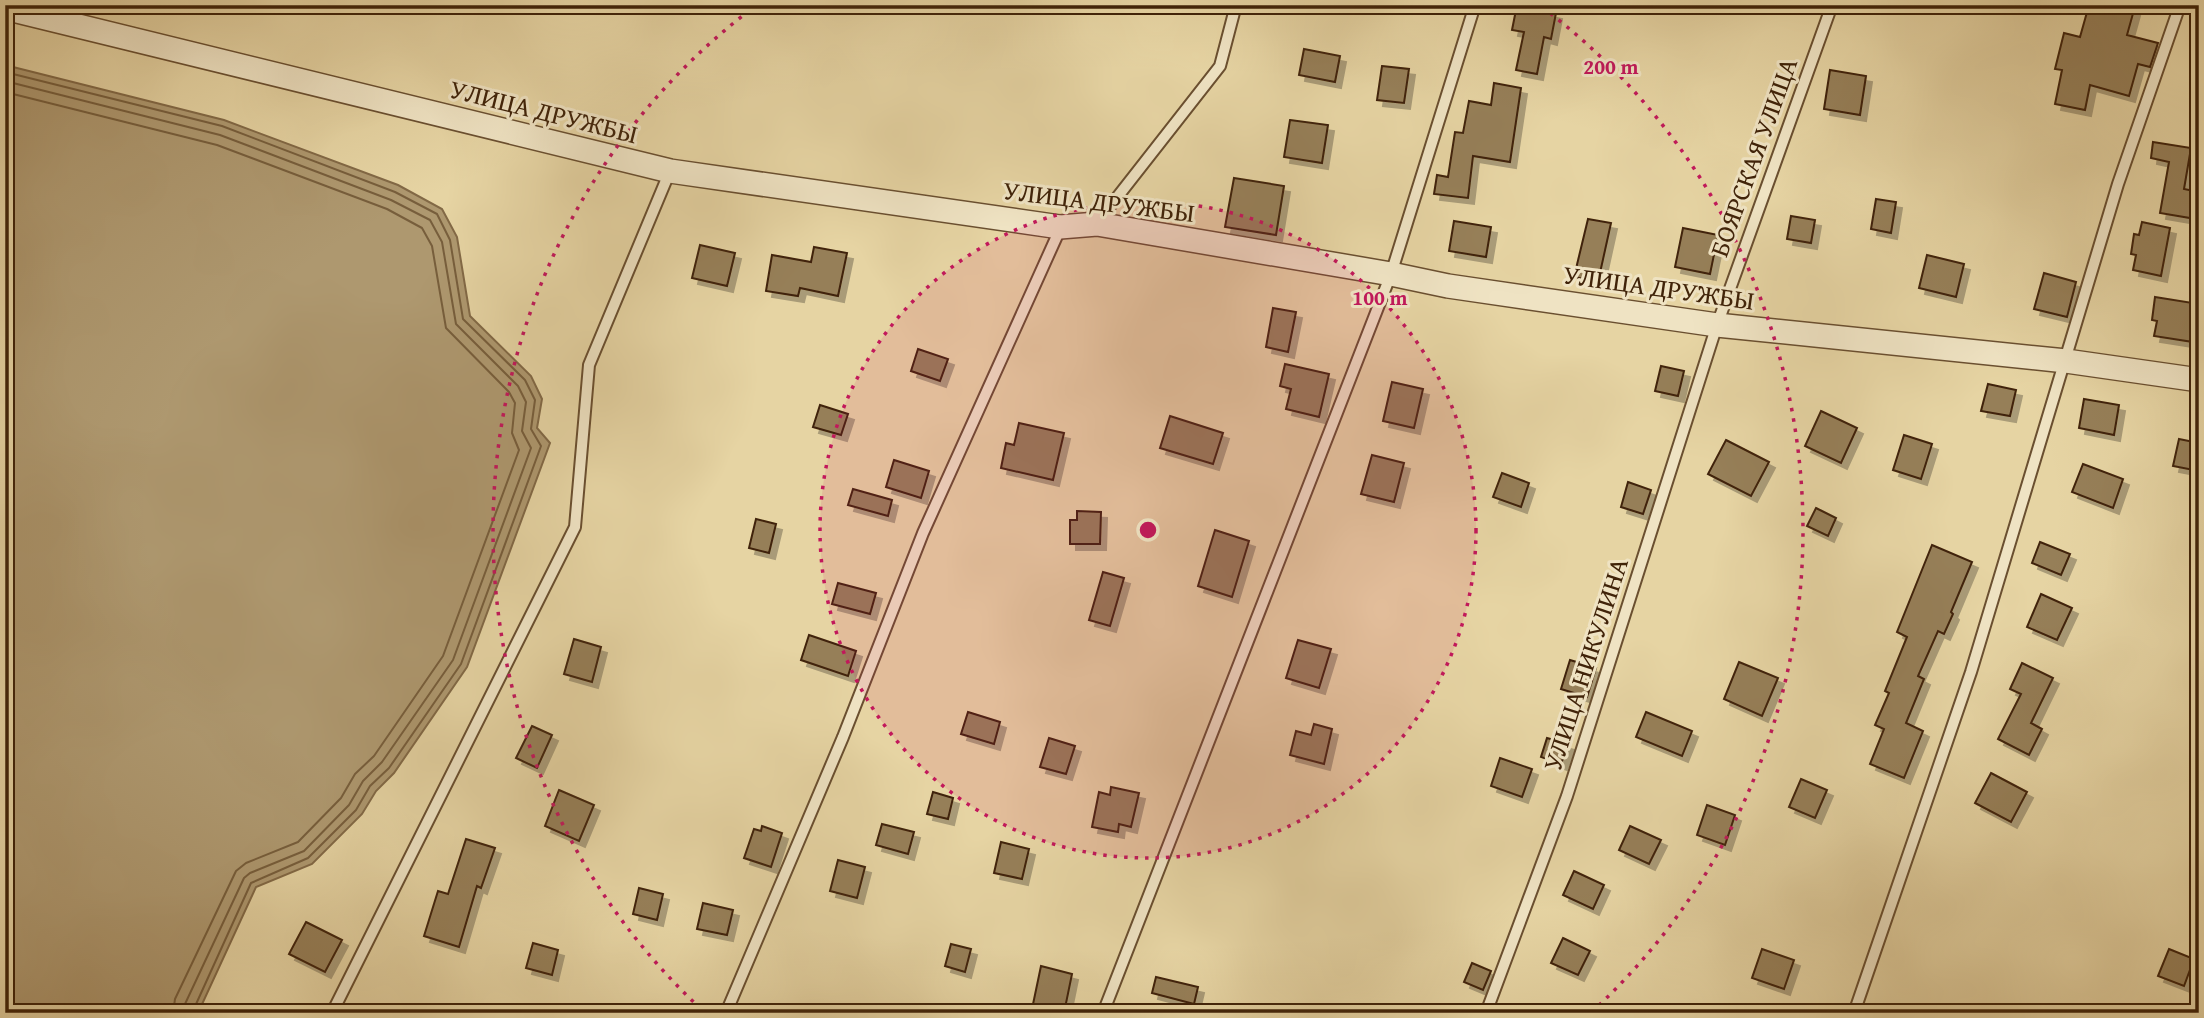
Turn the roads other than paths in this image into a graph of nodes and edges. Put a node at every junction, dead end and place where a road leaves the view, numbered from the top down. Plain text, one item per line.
1 (1236, 5) edge
2 (1475, 5) edge
3 (1832, 5) edge
4 (2180, 5) edge
5 (5, 8) edge
6 (670, 171) junction
7 (1097, 224) junction
8 (1060, 227) junction
9 (1391, 274) junction
10 (1717, 325) junction
11 (2066, 361) junction
12 (2199, 380) edge
13 (332, 1013) edge
14 (726, 1013) edge
15 (1103, 1013) edge
16 (1486, 1013) edge
17 (1854, 1013) edge

1 - 7 lane
2 - 9 lane
3 - 10 lane, БОЯРСКАЯ УЛИЦА
4 - 11 lane
5 - 6 street, УЛИЦА ДРУЖБЫ
6 - 8 street, УЛИЦА ДРУЖБЫ
6 - 13 lane
7 - 8 lane
7 - 9 street, УЛИЦА ДРУЖБЫ
8 - 14 lane
9 - 10 street, УЛИЦА ДРУЖБЫ
9 - 15 lane
10 - 11 street, УЛИЦА ДРУЖБЫ
10 - 16 lane, УЛИЦА НИКУЛИНА
11 - 12 street, УЛИЦА ДРУЖБЫ
11 - 17 lane

